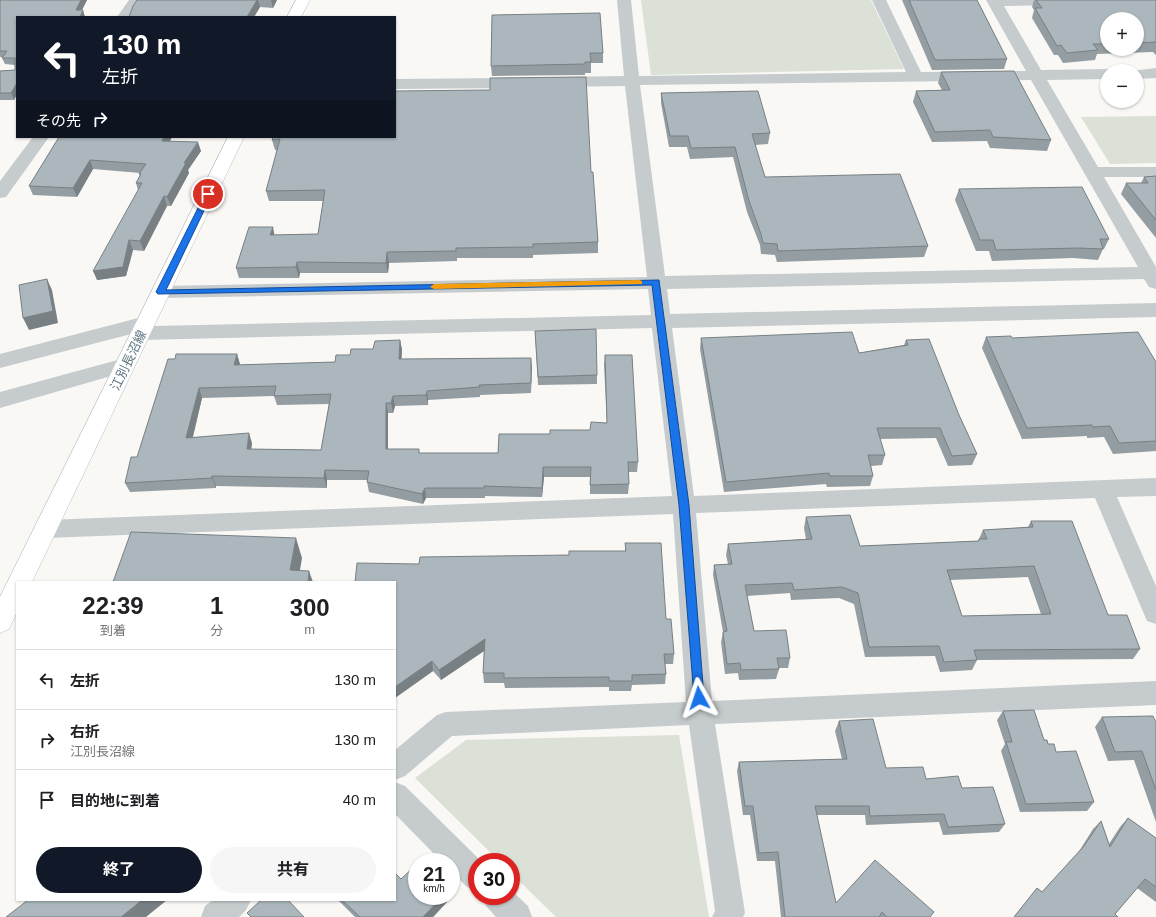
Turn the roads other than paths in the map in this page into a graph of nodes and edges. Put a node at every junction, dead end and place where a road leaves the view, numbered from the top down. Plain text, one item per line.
1 (136, 0) edge
2 (303, 0) edge
3 (624, 0) edge
4 (879, 0) edge
5 (994, 1) edge
6 (1074, 1) edge
7 (125, 16) edge
8 (295, 16) edge
9 (1156, 73) edge
10 (1100, 74) edge
11 (1144, 74) edge
12 (1036, 75) junction
13 (916, 77) junction
14 (632, 81) junction
15 (396, 84) edge
16 (39, 138) edge
17 (236, 138) edge
18 (1092, 172) junction
19 (1156, 172) edge
20 (0, 193) edge
21 (1154, 277) edge
22 (656, 282) junction
23 (160, 292) junction
24 (1156, 310) edge
25 (661, 321) junction
26 (143, 328) junction
27 (0, 361) edge
28 (125, 365) junction
29 (0, 400) edge
30 (1156, 487) edge
31 (1102, 489) junction
32 (684, 505) junction
33 (46, 529) junction
34 (20, 581) edge
35 (16, 589) edge
36 (1156, 614) edge
37 (0, 622) edge
38 (1156, 693) edge
39 (700, 712) junction
40 (396, 766) edge
41 (396, 796) edge
42 (468, 868) edge
43 (235, 901) edge
44 (505, 905) edge
45 (216, 917) edge
46 (517, 917) edge
47 (727, 917) edge

1 - 7 street
2 - 8 main road
3 - 14 street
4 - 13 street
5 - 6 street
5 - 12 street
9 - 11 street
10 - 12 street
12 - 13 street
12 - 18 street
13 - 14 street
14 - 15 street
14 - 22 street
16 - 20 street
17 - 23 main road, 江別長沼線
18 - 19 street
18 - 21 street
21 - 22 street
22 - 23 street
22 - 25 street
23 - 26 main road, 江別長沼線
24 - 25 street
25 - 26 street
25 - 32 street
26 - 27 street
26 - 28 main road, 江別長沼線
28 - 29 street
28 - 33 main road, 江別長沼線
30 - 31 street
31 - 32 street
31 - 36 street
32 - 33 street
32 - 39 street
33 - 34 main road, 江別長沼線
35 - 37 main road
38 - 39 street
39 - 40 street
39 - 47 street
41 - 42 street
43 - 45 street
44 - 46 street

